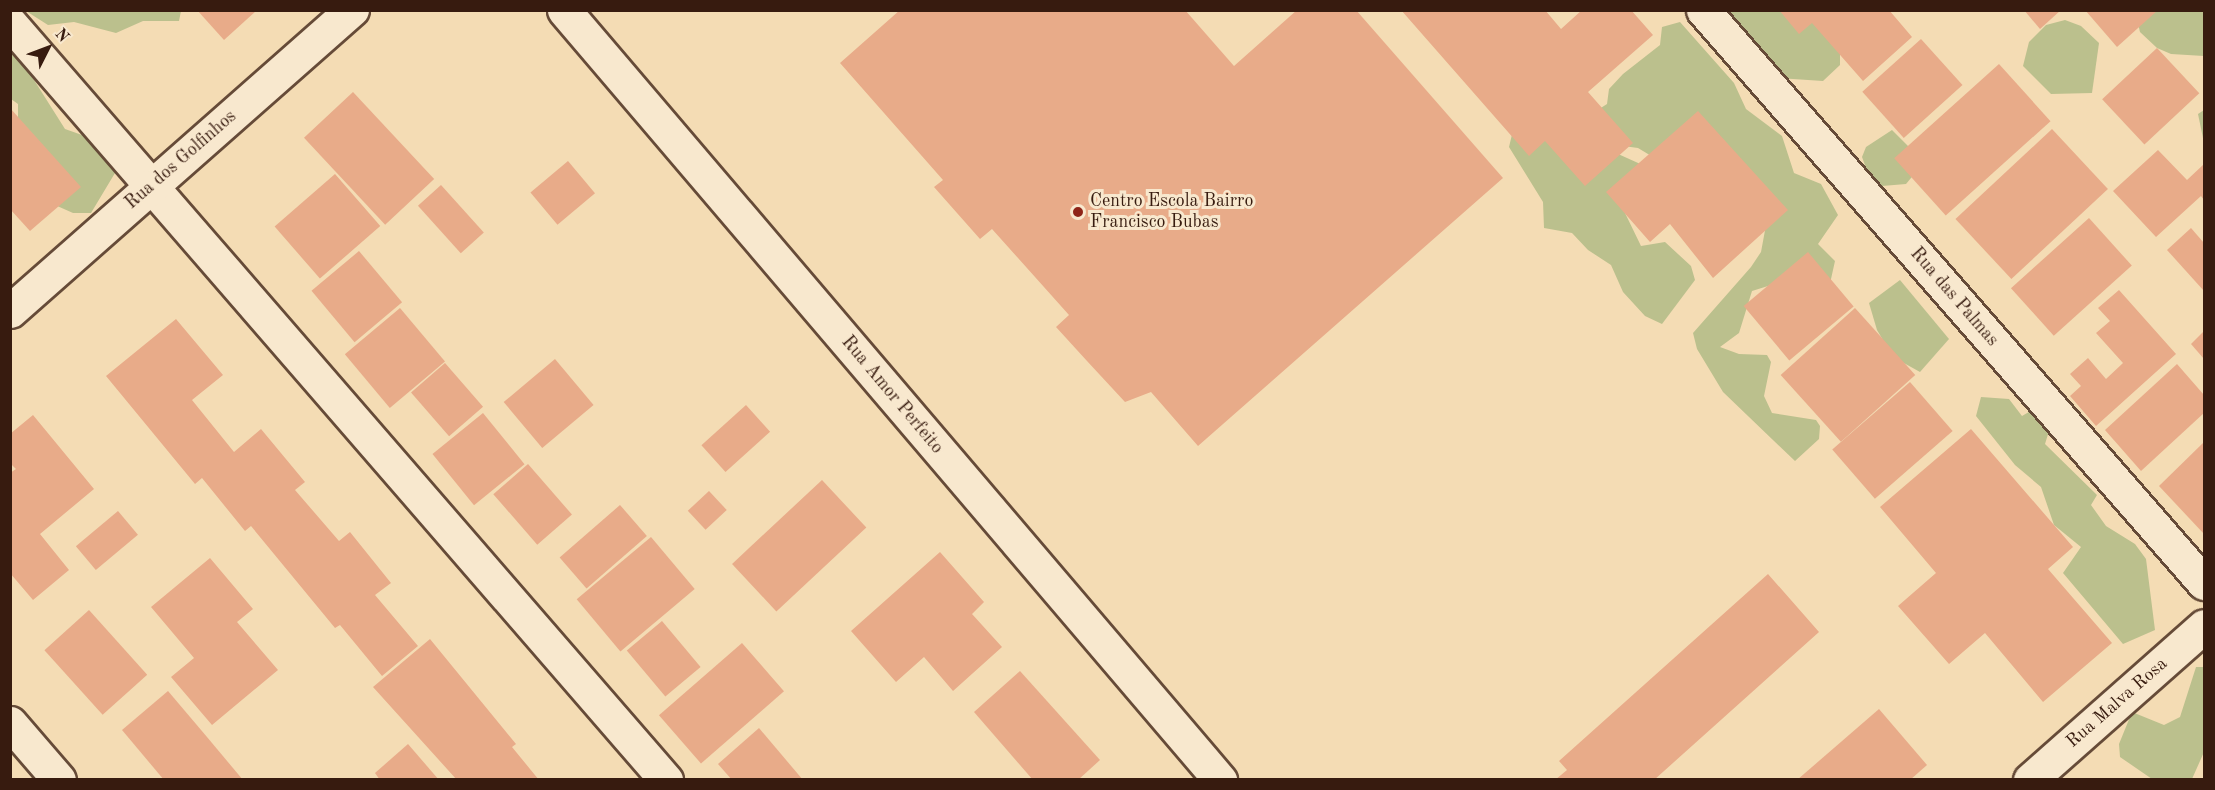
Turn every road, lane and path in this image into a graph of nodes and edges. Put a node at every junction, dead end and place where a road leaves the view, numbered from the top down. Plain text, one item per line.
1 (352, 10) edge
2 (564, 10) edge
3 (1703, 10) edge
4 (10, 23) edge
5 (153, 184) junction
6 (10, 310) edge
7 (2205, 583) edge
8 (2205, 626) edge
9 (10, 723) edge
10 (59, 780) edge
11 (666, 780) edge
12 (1220, 780) edge
13 (2030, 780) edge

1 - 5 street, Rua dos Golfinhos
2 - 12 street, Rua Amor Perfeito
3 - 7 street, Rua das Palmas
4 - 5 street
5 - 6 street, Rua dos Golfinhos
5 - 11 street
8 - 13 street, Rua Malva Rosa
9 - 10 street

